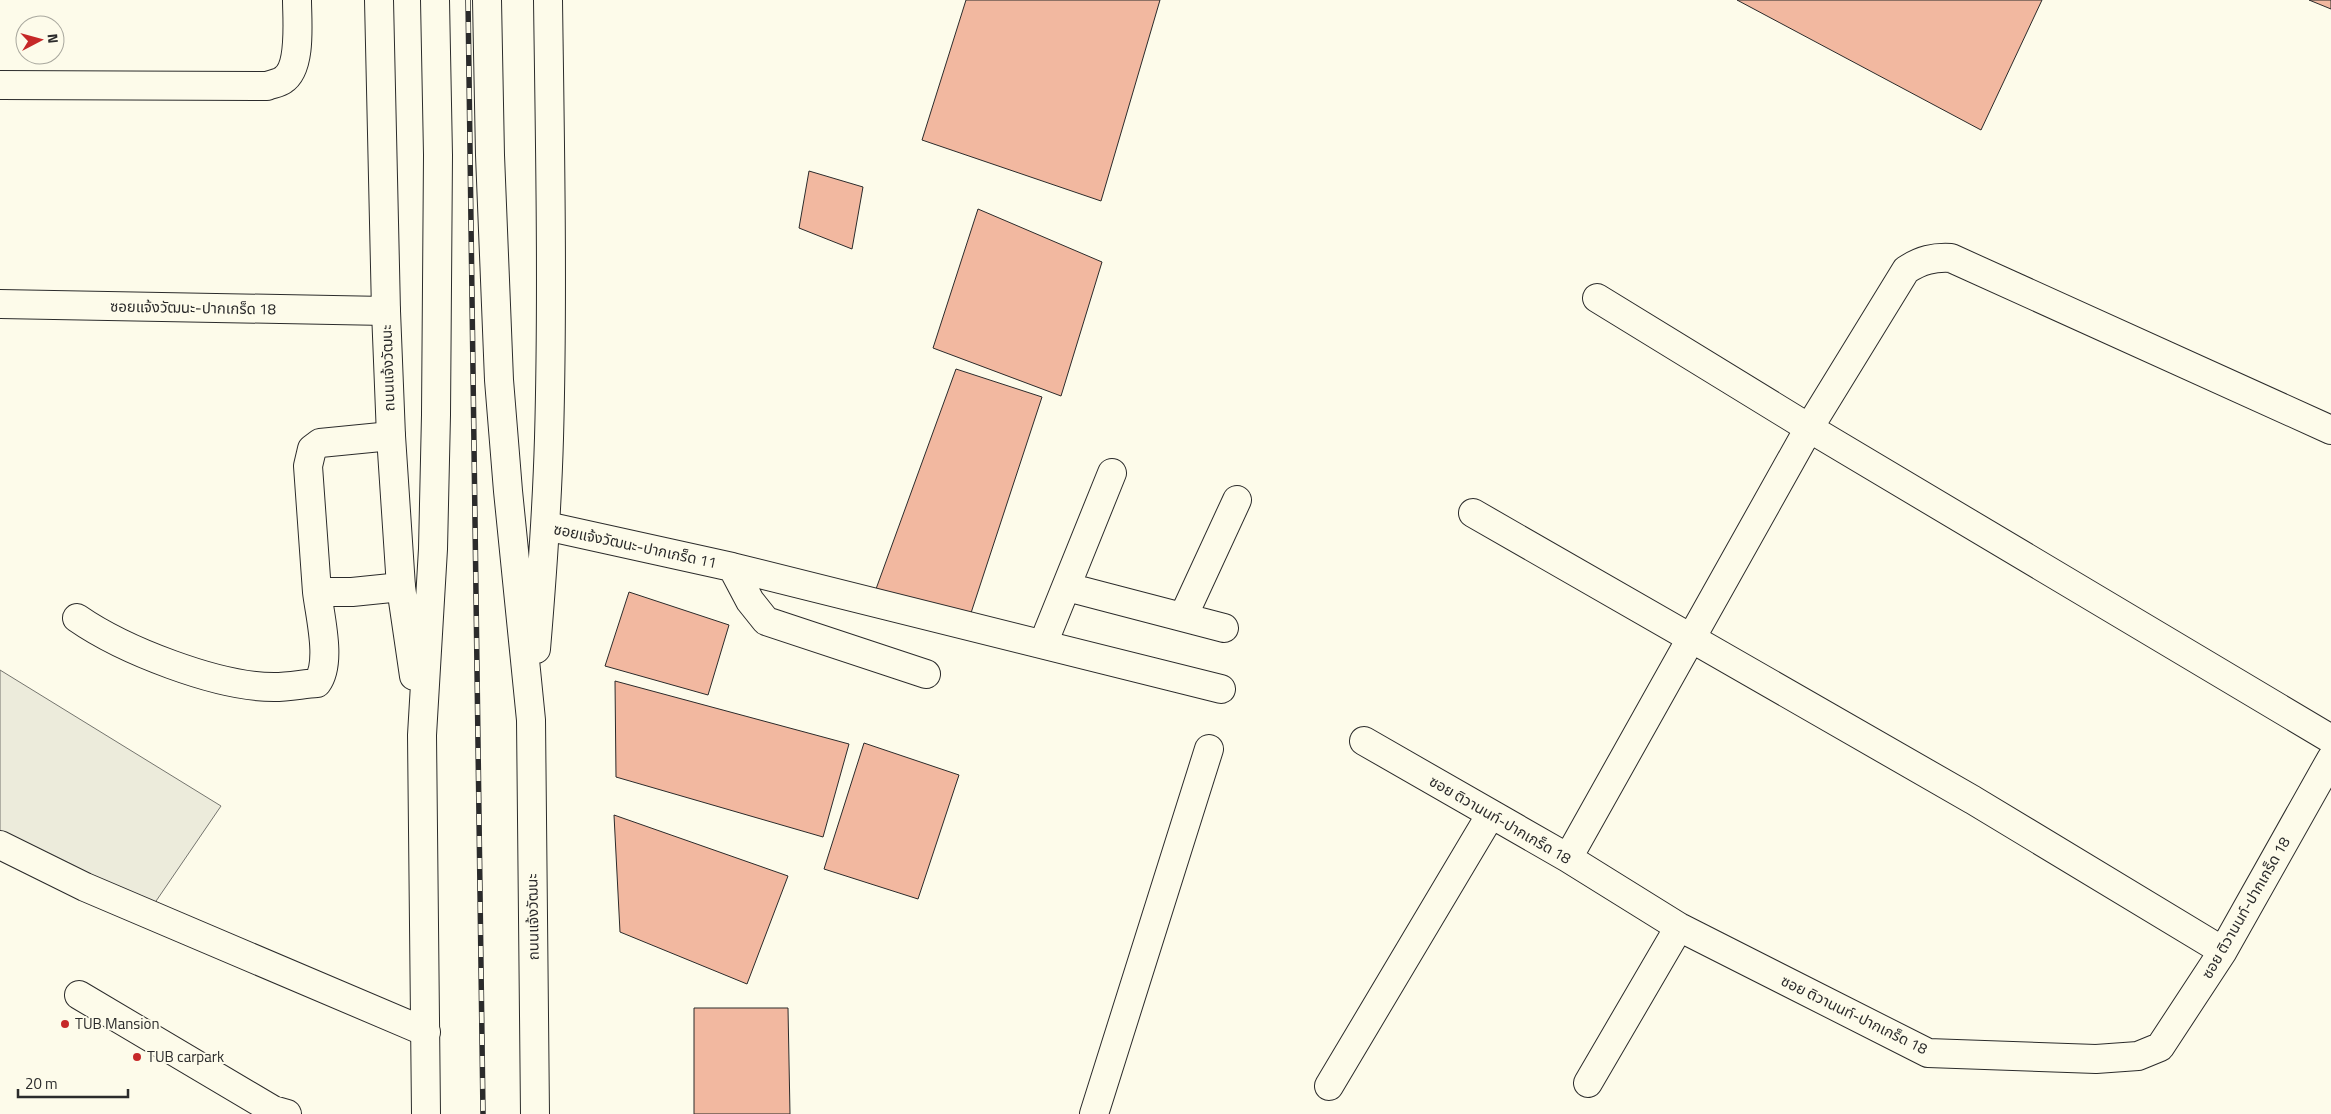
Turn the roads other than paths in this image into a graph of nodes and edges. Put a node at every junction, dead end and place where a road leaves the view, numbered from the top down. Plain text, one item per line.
1 (297, 0) edge
2 (379, 0) edge
3 (435, 0) edge
4 (487, 0) edge
5 (548, 0) edge
6 (0, 85) edge
7 (1597, 298) dead end
8 (0, 304) edge
9 (386, 311) junction
10 (1809, 428) junction
11 (2331, 430) edge
12 (391, 436) junction
13 (1112, 473) dead end
14 (1237, 500) dead end
15 (1473, 513) dead end
16 (546, 526) junction
17 (732, 567) junction
18 (401, 587) junction
19 (1067, 587) junction
20 (317, 592) junction
21 (1183, 617) junction
22 (77, 618) dead end
23 (1224, 628) dead end
24 (1692, 637) junction
25 (1043, 644) junction
26 (926, 674) dead end
27 (1221, 689) dead end
28 (530, 720) junction
29 (422, 735) junction
30 (2331, 739) edge
31 (1364, 741) dead end
32 (1209, 749) dead end
33 (2331, 759) edge
34 (1491, 814) junction
35 (0, 845) edge
36 (1568, 858) junction
37 (1679, 927) junction
38 (2223, 951) junction
39 (79, 995) dead end
40 (426, 1032) junction
41 (1588, 1083) dead end
42 (1329, 1086) dead end
43 (288, 1114) edge
44 (426, 1114) edge
45 (535, 1114) edge
46 (1094, 1114) edge

1 - 6 street
2 - 9 street, ถนนแจ้งวัฒนะ
3 - 29 street, ถนนแจ้งวัฒนะ
4 - 28 street, ถนนแจ้งวัฒนะ
5 - 16 street, ถนนแจ้งวัฒนะ
7 - 10 street
8 - 9 street, ซอยแจ้งวัฒนะ-ปากเกร็ด 18
9 - 12 street, ถนนแจ้งวัฒนะ
10 - 11 street
10 - 24 street
10 - 30 street
12 - 18 street, ถนนแจ้งวัฒนะ
12 - 20 street
13 - 19 street
14 - 21 street
15 - 24 street
16 - 17 street, ซอยแจ้งวัฒนะ-ปากเกร็ด 11
16 - 28 street, ถนนแจ้งวัฒนะ
17 - 25 street
17 - 26 street, ซอยแจ้งวัฒนะ-ปากเกร็ด 11
18 - 20 street
18 - 29 street, ถนนแจ้งวัฒนะ
19 - 21 street
19 - 25 street
20 - 22 street
21 - 23 street
24 - 36 street
24 - 38 street
25 - 27 street
28 - 45 street, ถนนแจ้งวัฒนะ
29 - 40 street, ถนนแจ้งวัฒนะ
31 - 34 street, ซอย ติวานนท์-ปากเกร็ด 18
32 - 46 street
33 - 38 street, ซอย ติวานนท์-ปากเกร็ด 18
34 - 36 street, ซอย ติวานนท์-ปากเกร็ด 18
34 - 42 street
35 - 40 street
36 - 37 street, ซอย ติวานนท์-ปากเกร็ด 18
37 - 38 street, ซอย ติวานนท์-ปากเกร็ด 18
37 - 41 street
39 - 43 street
40 - 44 street, ถนนแจ้งวัฒนะ

